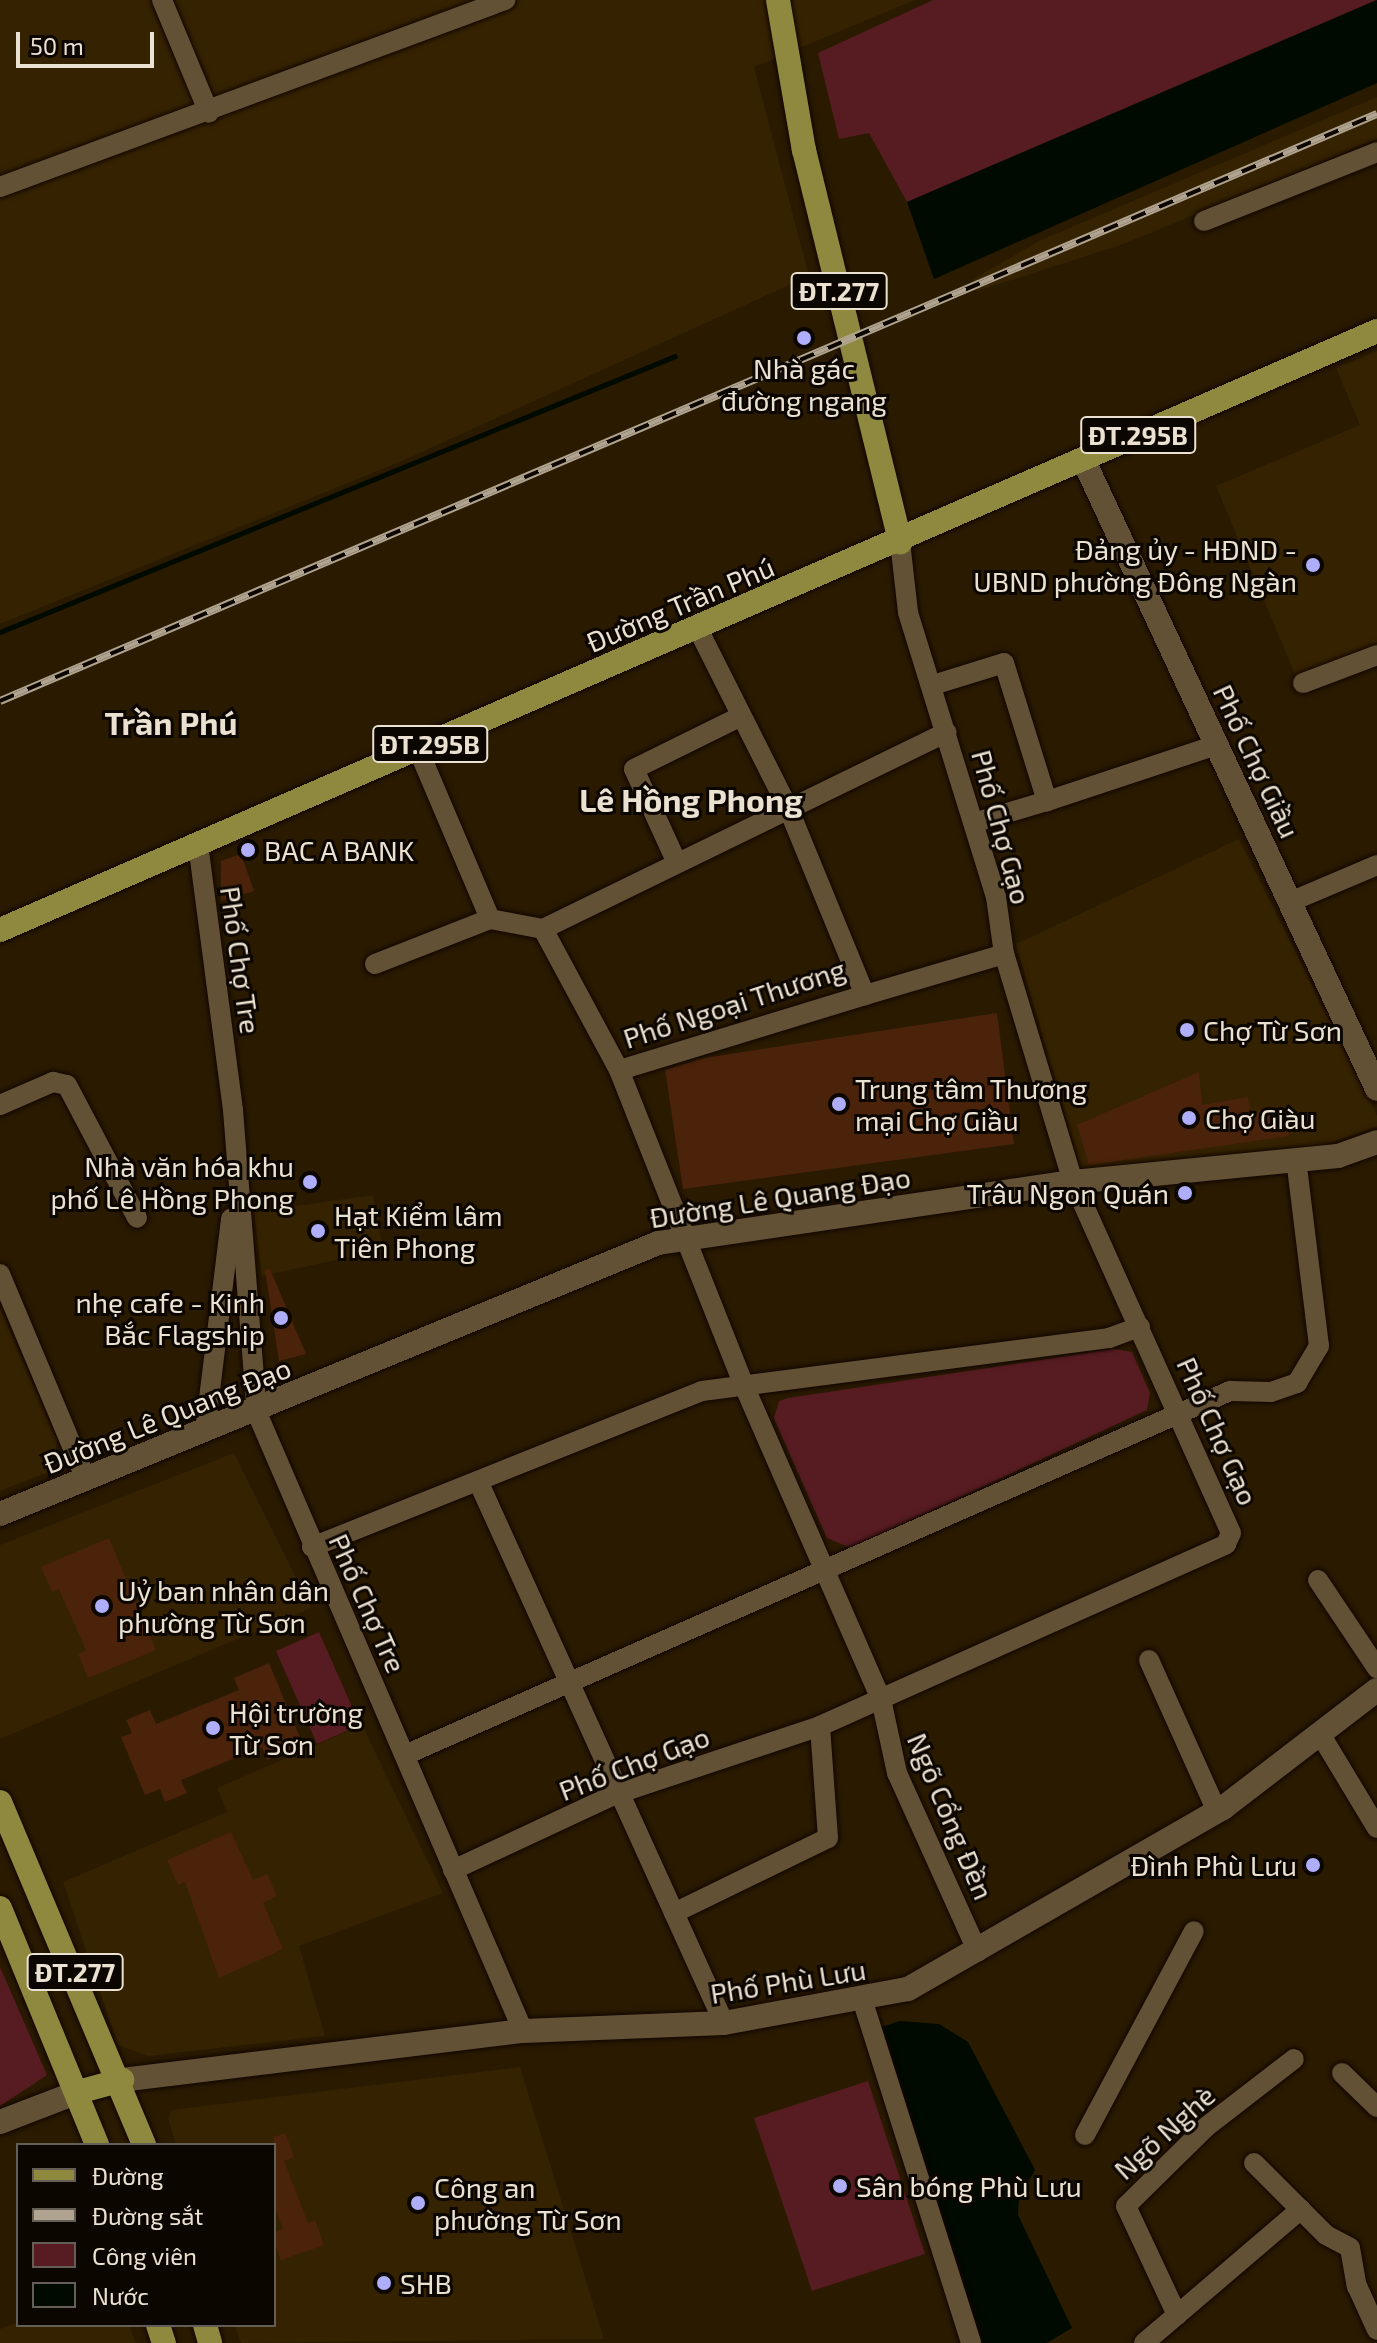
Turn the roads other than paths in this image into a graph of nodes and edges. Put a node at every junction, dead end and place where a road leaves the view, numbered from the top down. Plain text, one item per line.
1 (162, 0) edge
2 (505, 0) edge
3 (760, 0) edge
4 (778, 0) edge
5 (780, 39) junction
6 (209, 113) junction
7 (1377, 152) edge
8 (0, 187) edge
9 (1204, 221) dead end
10 (1377, 331) edge
11 (1083, 459) junction
12 (900, 542) junction
13 (698, 629) junction
14 (1377, 655) edge
15 (1303, 683) dead end
16 (933, 685) junction
17 (739, 717) junction
18 (947, 732) junction
19 (1216, 745) junction
20 (418, 749) junction
21 (1047, 801) junction
22 (789, 810) junction
23 (973, 823) junction
24 (198, 844) junction
25 (677, 863) junction
26 (1377, 865) edge
27 (1290, 902) junction
28 (490, 919) junction
29 (1, 929) edge
30 (543, 929) junction
31 (1004, 954) junction
32 (375, 964) dead end
33 (865, 995) junction
34 (619, 1070) junction
35 (1377, 1089) edge
36 (0, 1105) edge
37 (1377, 1142) edge
38 (1296, 1160) junction
39 (236, 1179) junction
40 (1073, 1182) junction
41 (137, 1218) dead end
42 (684, 1238) junction
43 (0, 1274) edge
44 (1140, 1327) junction
45 (745, 1388) junction
46 (257, 1413) junction
47 (1181, 1416) junction
48 (205, 1431) junction
49 (86, 1480) junction
50 (478, 1481) junction
51 (0, 1514) edge
52 (312, 1547) junction
53 (829, 1570) junction
54 (1318, 1580) dead end
55 (1149, 1660) dead end
56 (1377, 1668) edge
57 (574, 1686) junction
58 (1377, 1690) edge
59 (881, 1699) junction
60 (820, 1726) junction
61 (1322, 1737) junction
62 (405, 1755) junction
63 (616, 1794) junction
64 (0, 1802) edge
65 (1217, 1811) junction
66 (1377, 1828) edge
67 (453, 1870) junction
68 (0, 1908) edge
69 (674, 1913) junction
70 (1194, 1931) dead end
71 (978, 1952) junction
72 (863, 2002) junction
73 (724, 2023) junction
74 (523, 2031) junction
75 (1294, 2059) dead end
76 (1342, 2073) dead end
77 (122, 2080) junction
78 (78, 2092) junction
79 (1377, 2107) edge
80 (0, 2122) edge
81 (1085, 2135) dead end
82 (96, 2143) edge
83 (143, 2143) edge
84 (1254, 2163) dead end
85 (1301, 2209) junction
86 (1177, 2315) junction
87 (1377, 2330) edge
88 (971, 2343) edge
89 (1144, 2343) edge

1 - 6 street
2 - 6 street
3 - 5 main road, ĐT.277
4 - 5 main road, ĐT.277
5 - 12 main road, ĐT.277
6 - 8 street
7 - 9 street
10 - 11 main road, Đường Trần Phú / ĐT.295B
11 - 12 main road, Đường Trần Phú / ĐT.295B
11 - 19 main road, Phố Chợ Giầu
12 - 13 main road, Đường Trần Phú / ĐT.295B
12 - 16 street, Phố Chợ Gạo
13 - 17 street, Phố Ngoại Thương
13 - 20 main road, Đường Trần Phú / ĐT.295B
14 - 15 street
16 - 18 street, Phố Chợ Gạo
16 - 21 street
17 - 22 street, Phố Ngoại Thương
17 - 25 street
18 - 22 street
18 - 23 street, Phố Chợ Gạo
19 - 21 street
19 - 27 main road, Phố Chợ Giầu
20 - 24 main road, Đường Trần Phú / ĐT.295B
20 - 28 street
21 - 23 street
22 - 25 street
22 - 33 street, Phố Ngoại Thương
23 - 31 street, Phố Chợ Gạo
24 - 29 main road, Đường Trần Phú / ĐT.295B
24 - 39 street, Phố Chợ Tre
25 - 30 street
26 - 27 street
27 - 35 main road, Phố Chợ Giầu
28 - 30 street
28 - 32 street
30 - 34 street
31 - 33 street
31 - 40 street, Phố Chợ Gạo
33 - 34 street, Phố Ngoại Thương
34 - 42 street, Phố Ngoại Thương
36 - 41 street
37 - 38 main road, Đường Lê Quang Đạo
38 - 40 main road, Đường Lê Quang Đạo
38 - 47 street
39 - 46 street, Phố Chợ Tre
39 - 48 street, Phố Chợ Tre
40 - 42 main road, Đường Lê Quang Đạo
40 - 44 street, Phố Chợ Gạo
42 - 45 street, Phố Ngoại Thương
42 - 46 main road, Đường Lê Quang Đạo
43 - 49 street
44 - 45 street
44 - 47 street, Phố Chợ Gạo
45 - 50 street
45 - 53 street, Phố Ngoại Thương
46 - 48 main road, Đường Lê Quang Đạo
46 - 52 street, Phố Chợ Tre
47 - 53 street
47 - 59 street, Phố Chợ Gạo
48 - 49 main road, Đường Lê Quang Đạo
49 - 51 main road, Đường Lê Quang Đạo
50 - 52 street
50 - 57 street
52 - 62 street, Phố Chợ Tre
53 - 57 street
53 - 59 street, Phố Ngoại Thương
54 - 56 street
55 - 65 street
57 - 62 street
57 - 63 street
58 - 61 main road, Phố Phù Lưu
59 - 60 street, Phố Chợ Gạo
59 - 71 street, Ngõ Cổng Đền
60 - 63 street, Phố Chợ Gạo
60 - 69 street
61 - 65 main road, Phố Phù Lưu
61 - 66 street
62 - 67 street, Phố Chợ Tre
63 - 67 street, Phố Chợ Gạo
63 - 69 street
64 - 77 main road, ĐT.277
65 - 71 main road, Phố Phù Lưu
67 - 74 street, Phố Chợ Tre
68 - 78 main road, ĐT.277
69 - 73 street
70 - 81 street
71 - 72 main road, Phố Phù Lưu
72 - 73 main road, Phố Phù Lưu
72 - 88 street
73 - 74 main road, Phố Phù Lưu
74 - 77 main road, Phố Phù Lưu
75 - 86 street, Ngõ Nghè
76 - 79 street
77 - 78 main road
77 - 83 main road, ĐT.277
78 - 80 main road
78 - 82 main road, ĐT.277
84 - 85 street
85 - 86 street
85 - 87 street
86 - 89 street

